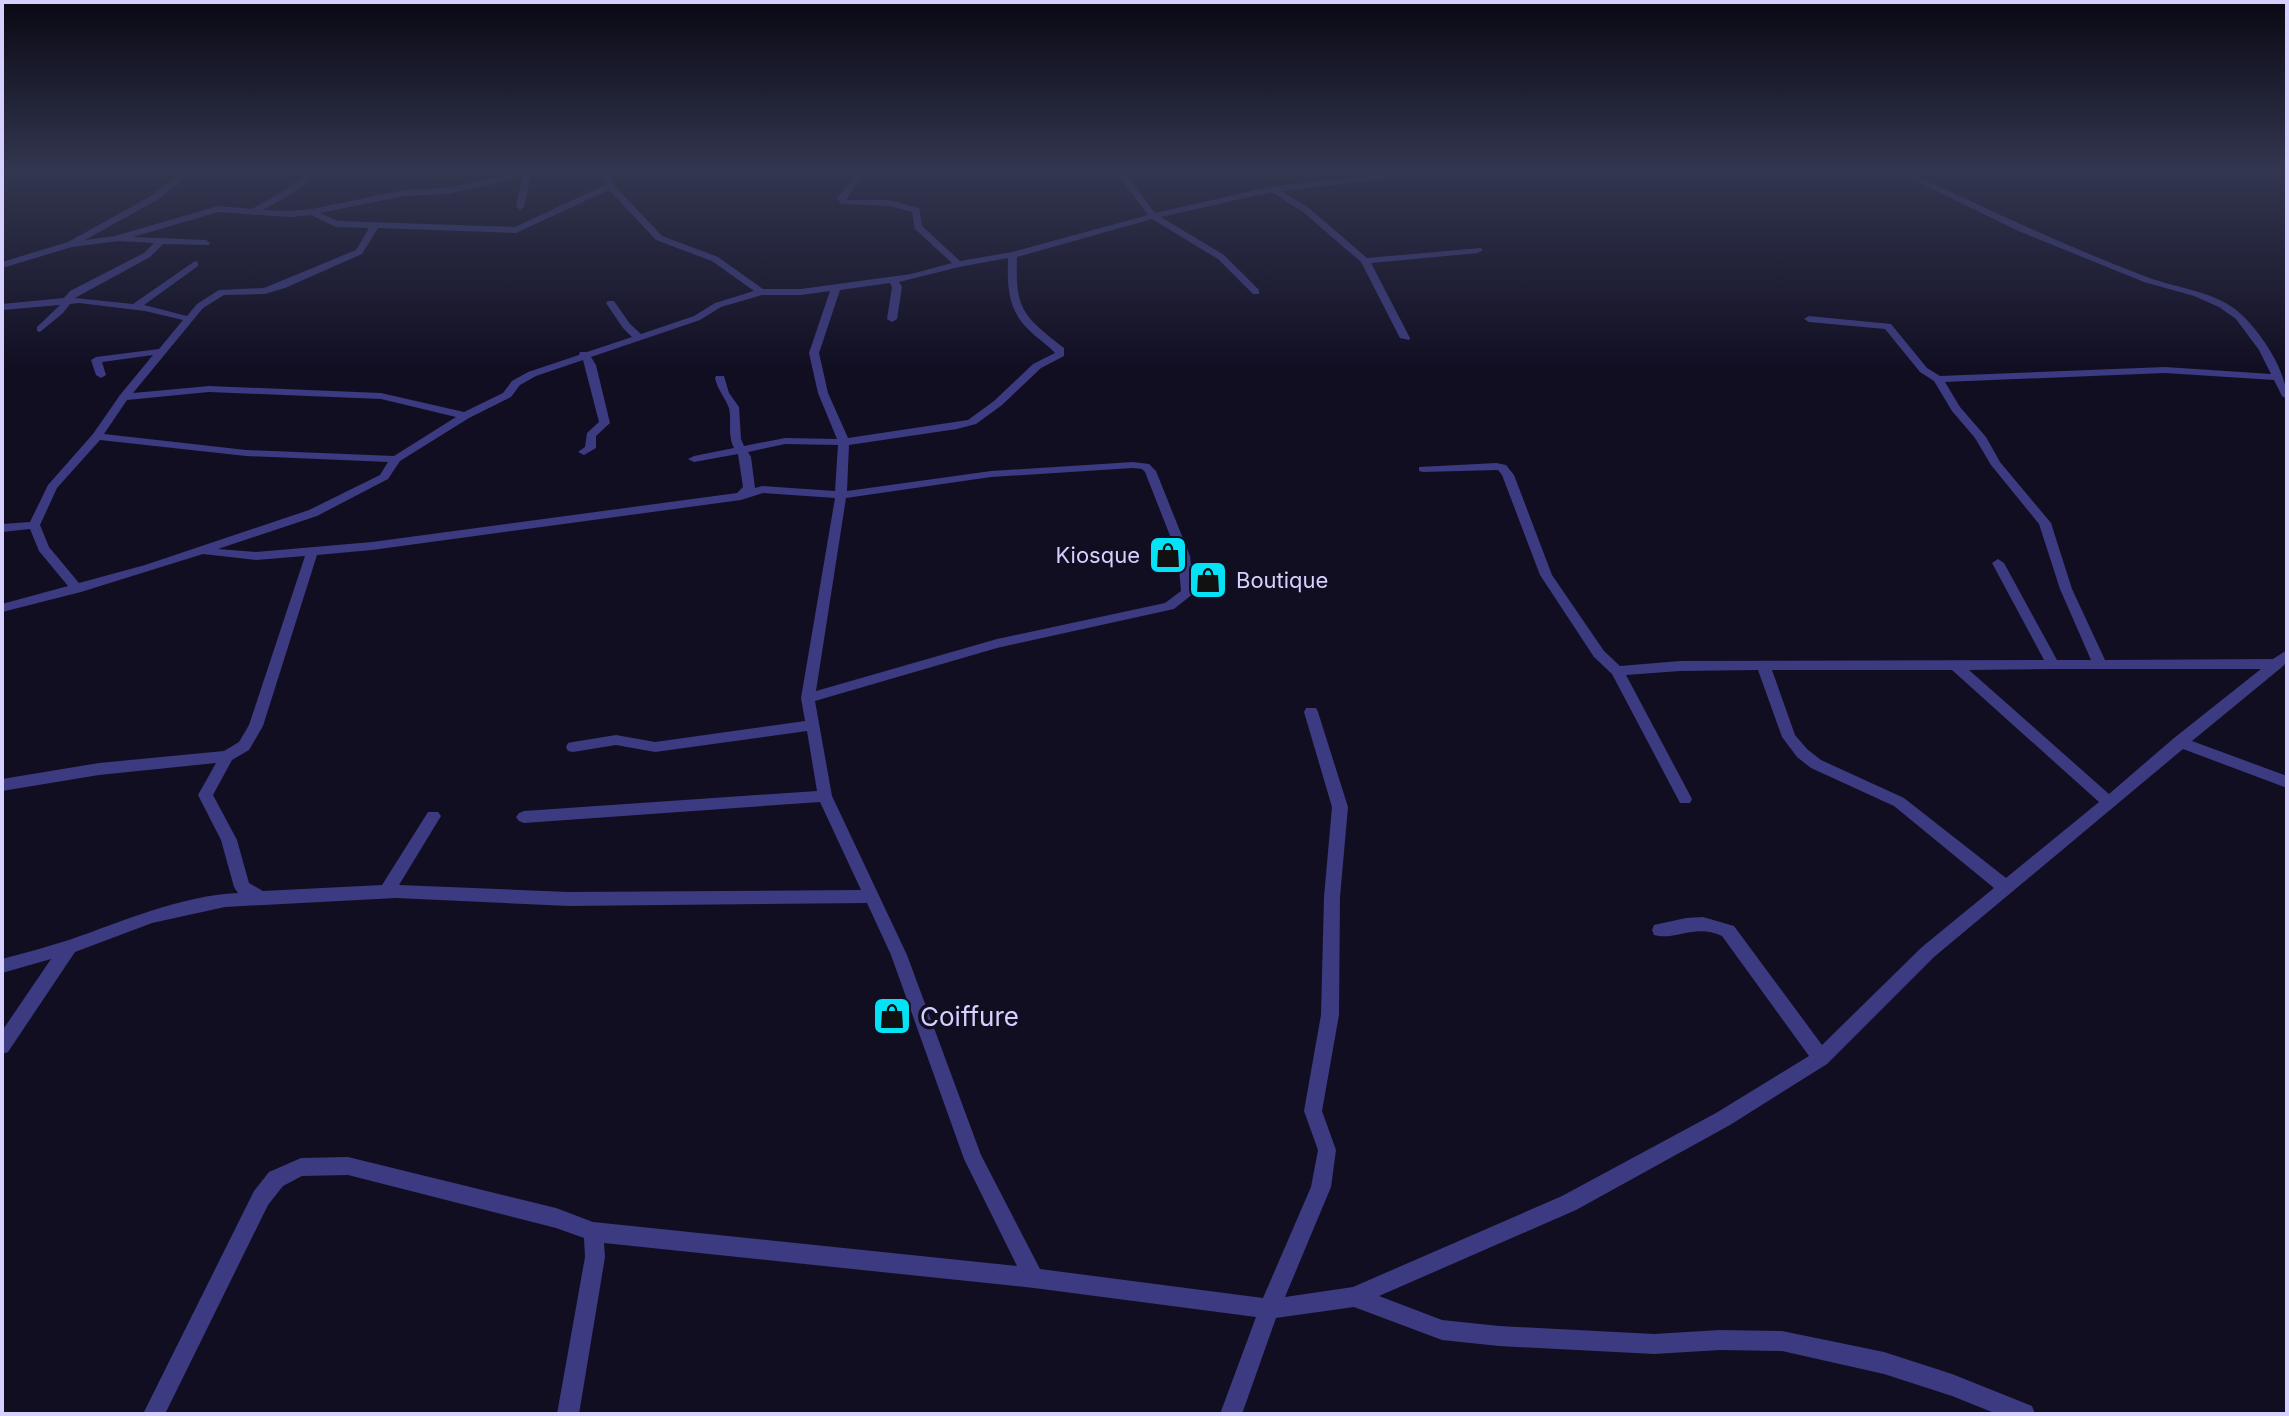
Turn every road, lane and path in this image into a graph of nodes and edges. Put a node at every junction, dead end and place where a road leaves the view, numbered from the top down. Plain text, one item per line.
1 (83, 237) edge
2 (123, 237) edge
3 (368, 237) edge
4 (658, 237) edge
5 (929, 237) edge
6 (1077, 237) edge
7 (1188, 237) edge
8 (1337, 237) edge
9 (2041, 237) edge
10 (116, 239) junction
11 (160, 242) junction
12 (206, 243) dead end
13 (71, 244) junction
14 (1478, 250) dead end
15 (1013, 255) junction
16 (1365, 261) junction
17 (195, 264) dead end
18 (958, 264) junction
19 (2, 265) edge
20 (894, 280) junction
21 (836, 288) junction
22 (761, 292) junction
23 (1256, 292) dead end
24 (64, 302) junction
25 (611, 303) dead end
26 (133, 308) junction
27 (4, 309) edge
28 (189, 319) junction
29 (892, 319) dead end
30 (1809, 319) dead end
31 (40, 329) dead end
32 (640, 338) junction
33 (1405, 338) dead end
34 (164, 351) junction
35 (584, 354) junction
36 (101, 375) dead end
37 (2275, 377) junction
38 (720, 378) dead end
39 (1938, 379) junction
40 (2287, 396) edge
41 (124, 397) junction
42 (465, 416) junction
43 (97, 436) junction
44 (844, 442) junction
45 (739, 448) junction
46 (584, 452) dead end
47 (396, 459) junction
48 (694, 459) dead end
49 (1423, 469) dead end
50 (841, 495) junction
51 (741, 496) junction
52 (34, 525) junction
53 (2, 528) edge
54 (204, 551) junction
55 (312, 552) junction
56 (1998, 563) dead end
57 (77, 589) junction
58 (2, 608) edge
59 (2282, 659) edge
60 (1954, 664) junction
61 (2054, 666) junction
62 (2101, 666) junction
63 (1764, 667) junction
64 (1617, 671) junction
65 (808, 698) junction
66 (1311, 712) dead end
67 (813, 725) junction
68 (2179, 742) junction
69 (573, 747) dead end
70 (227, 756) junction
71 (2287, 782) edge
72 (2, 785) edge
73 (825, 796) junction
74 (1685, 799) dead end
75 (2107, 801) junction
76 (433, 816) dead end
77 (524, 817) dead end
78 (2005, 887) junction
79 (386, 892) junction
80 (873, 896) junction
81 (261, 898) junction
82 (1660, 930) dead end
83 (69, 947) junction
84 (2, 966) edge
85 (2, 1046) edge
86 (1821, 1058) junction
87 (593, 1232) junction
88 (1034, 1278) junction
89 (1354, 1297) junction
90 (1269, 1309) junction
91 (154, 1414) edge
92 (568, 1414) edge
93 (1231, 1414) edge
94 (2024, 1414) edge

1 - 13 street
2 - 10 street
3 - 28 street
4 - 22 street
5 - 18 street
6 - 15 street
7 - 23 street
8 - 16 street
9 - 37 street
10 - 11 street
10 - 13 street
11 - 12 street
11 - 24 street
13 - 19 street
14 - 16 street
15 - 18 street
15 - 44 street
16 - 33 street
17 - 26 street
18 - 20 street
20 - 21 street
20 - 29 street
21 - 22 street
21 - 44 street
22 - 32 street
24 - 26 street
24 - 27 street
24 - 31 street
25 - 32 street
26 - 28 street
28 - 34 street
30 - 39 street
32 - 35 street
34 - 36 street
34 - 41 street
35 - 42 street
35 - 46 street
37 - 39 street
37 - 40 street
38 - 45 street
39 - 62 street
41 - 42 street
41 - 43 street
42 - 47 street
43 - 47 street
43 - 52 street
44 - 45 street
44 - 50 street
45 - 48 street
45 - 51 street
47 - 54 street
49 - 64 street
50 - 51 street
50 - 65 street
50 - 65 street
51 - 55 street
52 - 53 street
52 - 57 street
54 - 55 street
54 - 57 street
55 - 70 street
56 - 61 street
57 - 58 street
59 - 62 street
59 - 68 street
60 - 61 street
60 - 63 street
60 - 75 street
61 - 62 street
63 - 64 street
63 - 78 street
64 - 74 street
65 - 67 street
66 - 90 street
67 - 69 street
67 - 73 street
68 - 71 street
68 - 75 street
70 - 72 street
70 - 81 street
73 - 77 street
73 - 80 street
75 - 78 street
76 - 79 street
78 - 86 street
79 - 80 street
79 - 81 street
80 - 88 street
81 - 83 street
82 - 86 street
83 - 84 street
83 - 85 street
86 - 89 street
87 - 88 street
87 - 91 street
87 - 92 street
88 - 90 street
89 - 90 street
89 - 94 street
90 - 93 street

